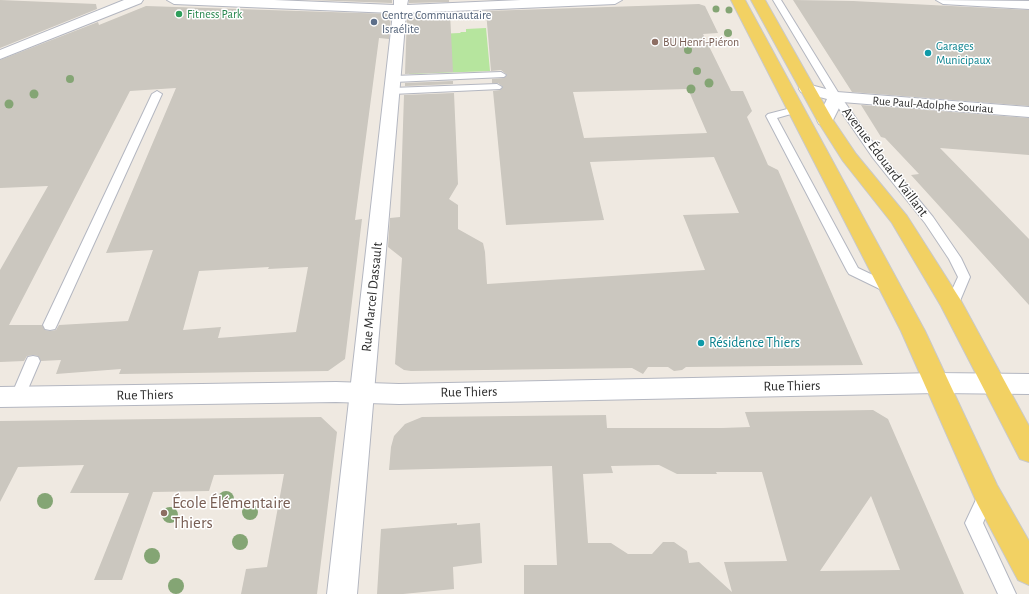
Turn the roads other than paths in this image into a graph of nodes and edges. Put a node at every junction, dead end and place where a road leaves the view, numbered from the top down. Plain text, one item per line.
1 (136, 0) edge
2 (174, 0) edge
3 (615, 0) edge
4 (738, 0) edge
5 (758, 0) edge
6 (777, 0) edge
7 (943, 0) edge
8 (401, 4) edge
9 (1029, 5) edge
10 (0, 55) edge
11 (498, 81) dead end
12 (393, 85) junction
13 (807, 89) junction
14 (157, 94) dead end
15 (836, 97) junction
16 (795, 110) junction
17 (1029, 112) edge
18 (825, 120) junction
19 (892, 290) junction
20 (952, 305) junction
21 (50, 325) dead end
22 (33, 361) dead end
23 (991, 382) junction
24 (937, 383) junction
25 (1029, 384) edge
26 (362, 394) junction
27 (9, 396) edge
28 (1029, 451) edge
29 (987, 494) junction
30 (1029, 570) edge
31 (342, 594) edge
32 (1007, 594) edge

1 - 10 street
2 - 8 street
3 - 8 street
4 - 16 main road
5 - 13 main road, Avenue Édouard Vaillant
6 - 15 lane, Avenue Édouard Vaillant
7 - 9 street
8 - 12 street, Rue Marcel Dassault
11 - 12 lane
12 - 26 street, Rue Marcel Dassault
13 - 15 street, Rue Paul-Adolphe Souriau
13 - 18 main road, Avenue Édouard Vaillant
14 - 21 lane
15 - 17 street, Rue Paul-Adolphe Souriau
15 - 18 street
15 - 20 lane, Avenue Édouard Vaillant
16 - 19 main road
16 - 19 lane
18 - 20 main road, Avenue Édouard Vaillant
19 - 24 main road
20 - 23 main road, Avenue Édouard Vaillant
22 - 27 lane
23 - 24 street
23 - 25 street
23 - 28 main road, Avenue Édouard Vaillant
24 - 26 street, Rue Thiers
24 - 29 main road
26 - 27 street, Rue Thiers
26 - 31 street, Rue Marcel Dassault
29 - 30 main road
29 - 32 lane

